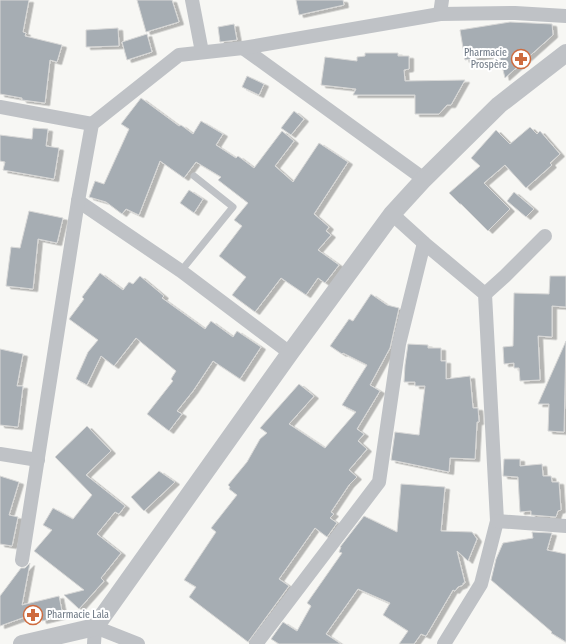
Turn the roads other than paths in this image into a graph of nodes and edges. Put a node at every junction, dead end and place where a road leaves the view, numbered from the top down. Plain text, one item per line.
1 (192, 0) edge
2 (442, 0) edge
3 (440, 14) junction
4 (566, 16) edge
5 (243, 48) junction
6 (202, 52) junction
7 (566, 53) edge
8 (0, 107) edge
9 (92, 124) junction
10 (194, 176) dead end
11 (424, 179) junction
12 (78, 201) junction
13 (392, 214) junction
14 (544, 236) dead end
15 (424, 243) junction
16 (181, 271) junction
17 (485, 294) junction
18 (290, 353) junction
19 (0, 454) edge
20 (38, 460) junction
21 (496, 521) junction
22 (566, 526) edge
23 (22, 560) dead end
24 (94, 635) edge
25 (22, 644) edge
26 (138, 644) edge
27 (256, 644) edge
28 (444, 644) edge

1 - 6 street
2 - 3 street
3 - 4 street
3 - 5 street
5 - 6 street
5 - 11 street
6 - 9 street
7 - 11 street
8 - 9 street
9 - 12 street
10 - 16 lane
11 - 13 street
12 - 16 street
12 - 20 street
13 - 15 street
13 - 18 street
14 - 17 street
15 - 17 street
15 - 27 street
16 - 18 street
17 - 21 street
18 - 24 street
19 - 20 street
20 - 23 street
21 - 22 street
21 - 28 street
24 - 25 street
24 - 26 street

